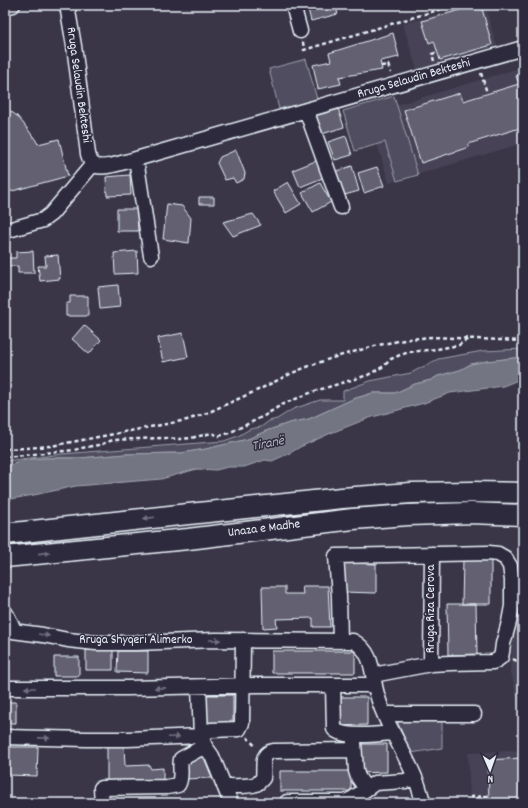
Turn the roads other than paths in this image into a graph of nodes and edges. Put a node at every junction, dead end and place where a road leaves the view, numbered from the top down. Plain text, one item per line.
1 (13, 5) edge
2 (67, 5) edge
3 (293, 5) edge
4 (5, 7) edge
5 (300, 31) dead end
6 (523, 48) edge
7 (306, 110) junction
8 (136, 159) junction
9 (93, 164) junction
10 (341, 207) dead end
11 (5, 231) edge
12 (151, 256) dead end
13 (523, 483) edge
14 (523, 493) edge
15 (179, 515) junction
16 (523, 515) edge
17 (523, 526) edge
18 (5, 534) edge
19 (188, 539) junction
20 (432, 554) junction
21 (5, 557) edge
22 (517, 605) edge
23 (5, 612) edge
24 (10, 630) edge
25 (243, 640) junction
26 (340, 641) junction
27 (431, 664) junction
28 (374, 680) junction
29 (333, 685) junction
30 (243, 686) junction
31 (199, 687) junction
32 (6, 688) edge
33 (384, 714) junction
34 (474, 714) dead end
35 (393, 733) junction
36 (353, 735) junction
37 (5, 737) edge
38 (203, 741) junction
39 (354, 750) junction
40 (415, 778) junction
41 (224, 786) junction
42 (366, 789) junction
43 (102, 803) edge
44 (231, 803) edge
45 (287, 803) edge
46 (423, 803) edge

1 - 4 street
2 - 9 street, Rruga Selaudin Bekteshi
3 - 5 street
6 - 7 street, Rruga Selaudin Bekteshi
7 - 8 street, Rruga Selaudin Bekteshi
7 - 10 street
8 - 9 street, Rruga Selaudin Bekteshi
8 - 12 street
9 - 11 street
13 - 15 highway
14 - 15 highway
15 -> 18 highway
16 - 19 highway, Unaza e Madhe
17 - 19 highway
21 -> 19 highway, Unaza e Madhe
20 - 22 street, Rruga Riza Cerova
20 - 26 street, Rruga Riza Cerova
20 - 27 street, Rruga Riza Cerova
22 - 27 street, Rruga Riza Cerova
23 - 24 street
24 -> 25 street, Rruga Shyqeri Alimerko
25 - 26 street, Rruga Shyqeri Alimerko
25 - 30 street
26 - 28 street
27 - 28 street, Rruga Riza Cerova
28 - 29 street, Rruga Riza Cerova
28 - 33 street
29 - 30 street, Rruga Riza Cerova
29 - 36 street
30 - 31 street
30 - 38 street
31 -> 32 street
31 - 38 street
33 - 34 street
33 - 35 street
35 - 36 street
35 - 40 street
36 - 39 street
37 -> 38 street
38 - 41 street
38 - 43 street
39 - 41 street
39 - 42 street
40 - 42 street
40 - 46 street
41 - 44 street
42 - 45 street

